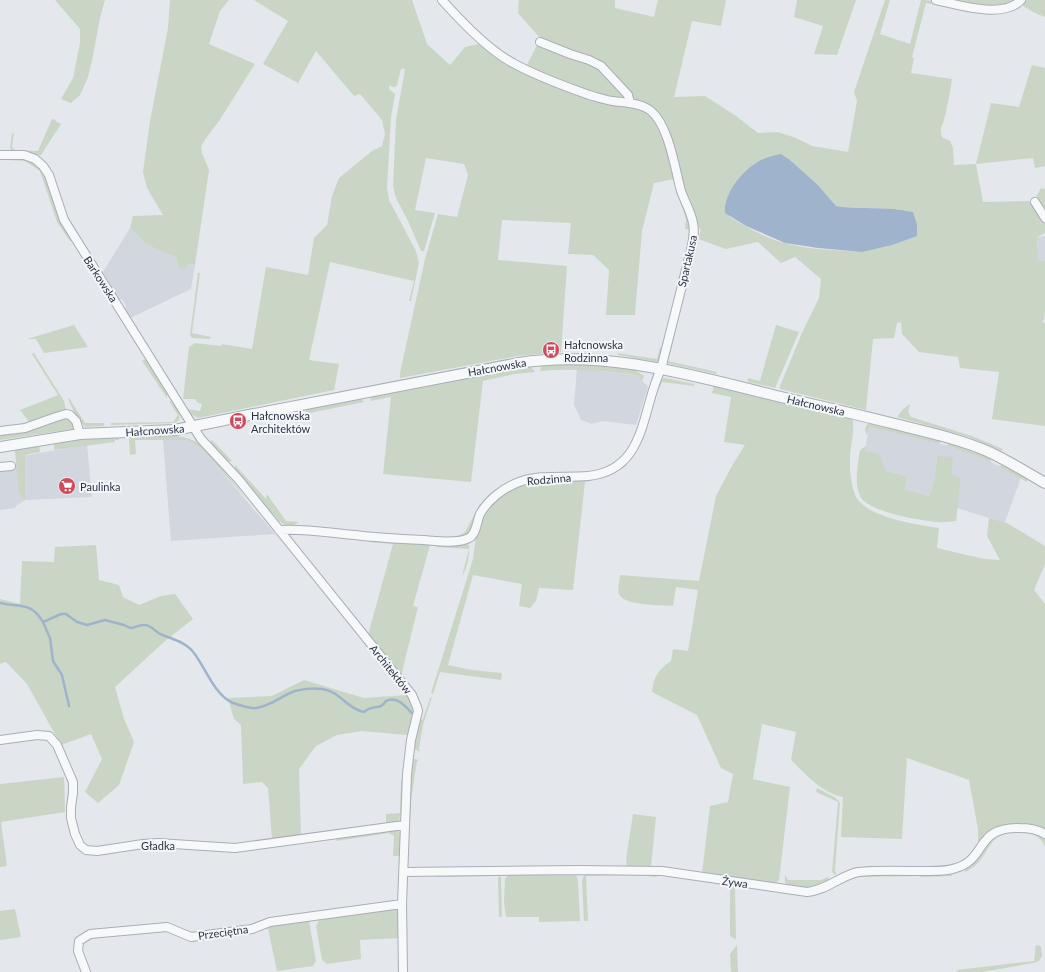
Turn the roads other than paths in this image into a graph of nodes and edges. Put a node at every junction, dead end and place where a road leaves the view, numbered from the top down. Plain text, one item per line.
1 (442, 0) edge
2 (936, 0) edge
3 (1021, 0) edge
4 (540, 42) dead end
5 (630, 103) junction
6 (0, 155) edge
7 (1034, 202) dead end
8 (1045, 218) edge
9 (661, 369) junction
10 (193, 427) junction
11 (0, 431) edge
12 (80, 434) junction
13 (0, 446) edge
14 (11, 466) dead end
15 (0, 467) edge
16 (1045, 483) edge
17 (279, 530) junction
18 (0, 740) edge
19 (404, 825) junction
20 (1045, 834) edge
21 (403, 872) junction
22 (402, 904) junction
23 (86, 972) edge
24 (404, 972) edge

1 - 5 street, Spartakusa
2 - 3 street
4 - 5 street
5 - 9 street, Spartakusa
6 - 10 street, Barkowska
7 - 8 street
9 - 10 street, Hałcnowska
9 - 16 street, Hałcnowska
9 - 17 street, Rodzinna
10 - 12 street, Hałcnowska
10 - 17 street, Architektów
11 - 12 street
12 - 13 street, Hałcnowska
14 - 15 street
17 - 19 street, Architektów
18 - 19 street, Gładka
19 - 21 street, Architektów
20 - 21 street, Żywa
21 - 22 street, Architektów
22 - 23 street, Przeciętna
22 - 24 street, Architektów

